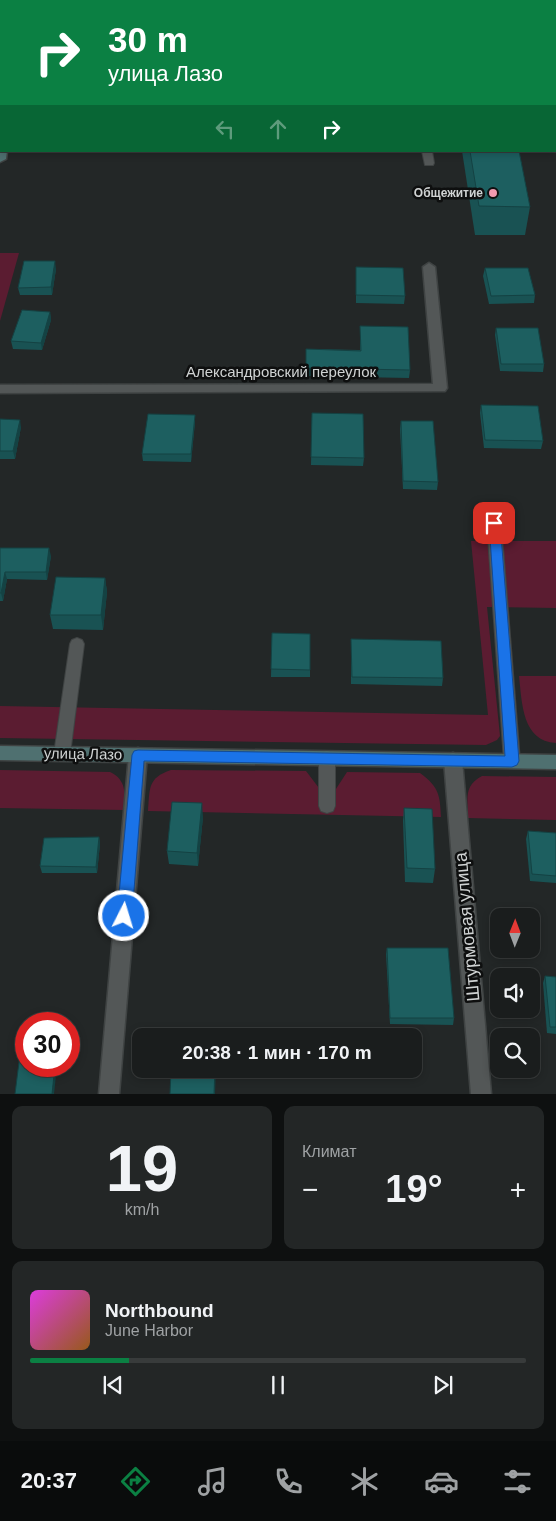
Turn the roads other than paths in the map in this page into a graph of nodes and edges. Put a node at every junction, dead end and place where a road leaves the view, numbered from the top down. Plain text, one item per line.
1 (429, 267) dead end
2 (0, 389) edge
3 (494, 523) dead end
4 (77, 644) dead end
5 (0, 753) edge
6 (62, 754) junction
7 (138, 755) junction
8 (327, 758) junction
9 (453, 760) junction
10 (512, 761) junction
11 (556, 762) edge
12 (327, 806) dead end
13 (109, 1094) edge
14 (481, 1094) edge

1 - 2 street, Александровский переулок
3 - 10 lane
4 - 6 lane
5 - 6 main road, улица Лазо
6 - 7 main road, улица Лазо
7 - 8 main road, улица Лазо
7 - 13 street
8 - 9 main road, улица Лазо
8 - 12 lane
9 - 10 main road, улица Лазо
9 - 14 street, Штурмовая улица
10 - 11 main road, улица Лазо

